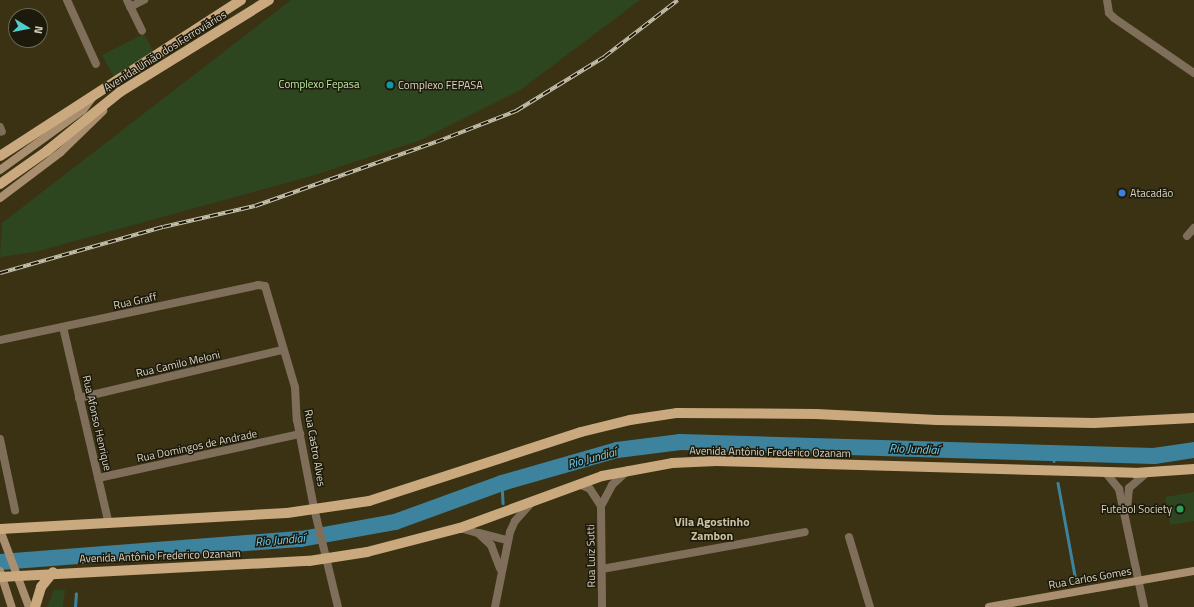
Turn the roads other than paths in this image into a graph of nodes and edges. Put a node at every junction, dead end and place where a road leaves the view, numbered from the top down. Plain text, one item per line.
1 (67, 0) edge
2 (144, 0) edge
3 (241, 0) edge
4 (268, 0) edge
5 (1107, 0) edge
6 (129, 3) edge
7 (142, 31) dead end
8 (96, 64) dead end
9 (1194, 73) edge
10 (133, 85) junction
11 (94, 95) junction
12 (0, 156) edge
13 (0, 170) edge
14 (0, 184) edge
15 (0, 198) edge
16 (1194, 228) edge
17 (1187, 236) dead end
18 (269, 294) joint
19 (64, 327) junction
20 (0, 340) edge
21 (282, 350) junction
22 (79, 398) junction
23 (1194, 418) edge
24 (300, 434) junction
25 (0, 438) edge
26 (1194, 469) edge
27 (628, 470) junction
28 (1106, 472) junction
29 (1146, 473) junction
30 (98, 478) junction
31 (579, 484) junction
32 (534, 501) junction
33 (601, 506) junction
34 (15, 510) dead end
35 (315, 513) junction
36 (1126, 517) junction
37 (109, 524) junction
38 (460, 528) junction
39 (1, 532) edge
40 (805, 532) dead end
41 (478, 533) junction
42 (849, 538) dead end
43 (508, 540) junction
44 (325, 554) junction
45 (501, 569) junction
46 (602, 569) junction
47 (1194, 571) edge
48 (53, 572) junction
49 (14, 573) junction
50 (1, 574) edge
51 (1139, 580) junction
52 (12, 607) edge
53 (29, 607) edge
54 (35, 607) edge
55 (338, 607) edge
56 (495, 607) edge
57 (602, 607) edge
58 (870, 607) edge
59 (989, 607) edge
60 (1144, 607) edge

1 - 8 street
2 - 6 street
3 - 11 main road, Avenida União dos Ferroviários
4 - 10 main road, Avenida União dos Ferroviários
5 - 9 street
6 - 7 street
10 - 14 main road, Avenida União dos Ferroviários
10 - 15 main road
11 - 12 main road, Avenida União dos Ferroviários
11 - 13 main road
16 - 17 street
18 - 19 street, Rua Graff
18 - 21 street, Rua Castro Alves
19 - 20 street, Rua Graff
19 - 22 street, Rua Afonso Henrique
21 - 22 street, Rua Camilo Meloni
21 - 24 street, Rua Castro Alves
22 - 30 street, Rua Afonso Henrique
23 - 35 main road
24 - 30 street, Rua Domingos de Andrade
24 - 35 street, Rua Castro Alves
25 - 34 street
26 - 29 main road, Avenida Antônio Frederico Ozanam
27 - 28 main road, Avenida Antônio Frederico Ozanam
27 - 31 main road, Avenida Antônio Frederico Ozanam
27 - 33 street, Rua Luiz Sutti
28 - 29 main road, Avenida Antônio Frederico Ozanam
28 - 36 street
29 - 36 street
30 - 37 street, Rua Afonso Henrique
31 - 32 main road, Avenida Antônio Frederico Ozanam
31 - 33 street
32 - 38 main road, Avenida Antônio Frederico Ozanam
32 - 43 street
33 - 46 street, Rua Luiz Sutti
35 - 37 main road
35 - 44 street, Rua Castro Alves
36 - 51 street
37 - 39 main road
38 - 41 street
38 - 44 main road, Avenida Antônio Frederico Ozanam
39 - 49 main road
40 - 46 street
41 - 43 street
41 - 45 street
42 - 58 street
43 - 45 street
44 - 48 main road, Avenida Antônio Frederico Ozanam
44 - 55 street, Rua Castro Alves
45 - 56 street
46 - 57 street, Rua Luiz Sutti
47 - 51 main road, Rua Carlos Gomes
48 - 49 main road, Avenida Antônio Frederico Ozanam
48 - 54 main road
49 - 50 main road, Avenida Antônio Frederico Ozanam
49 - 53 main road
50 - 52 main road
51 - 59 main road, Rua Carlos Gomes
51 - 60 street

